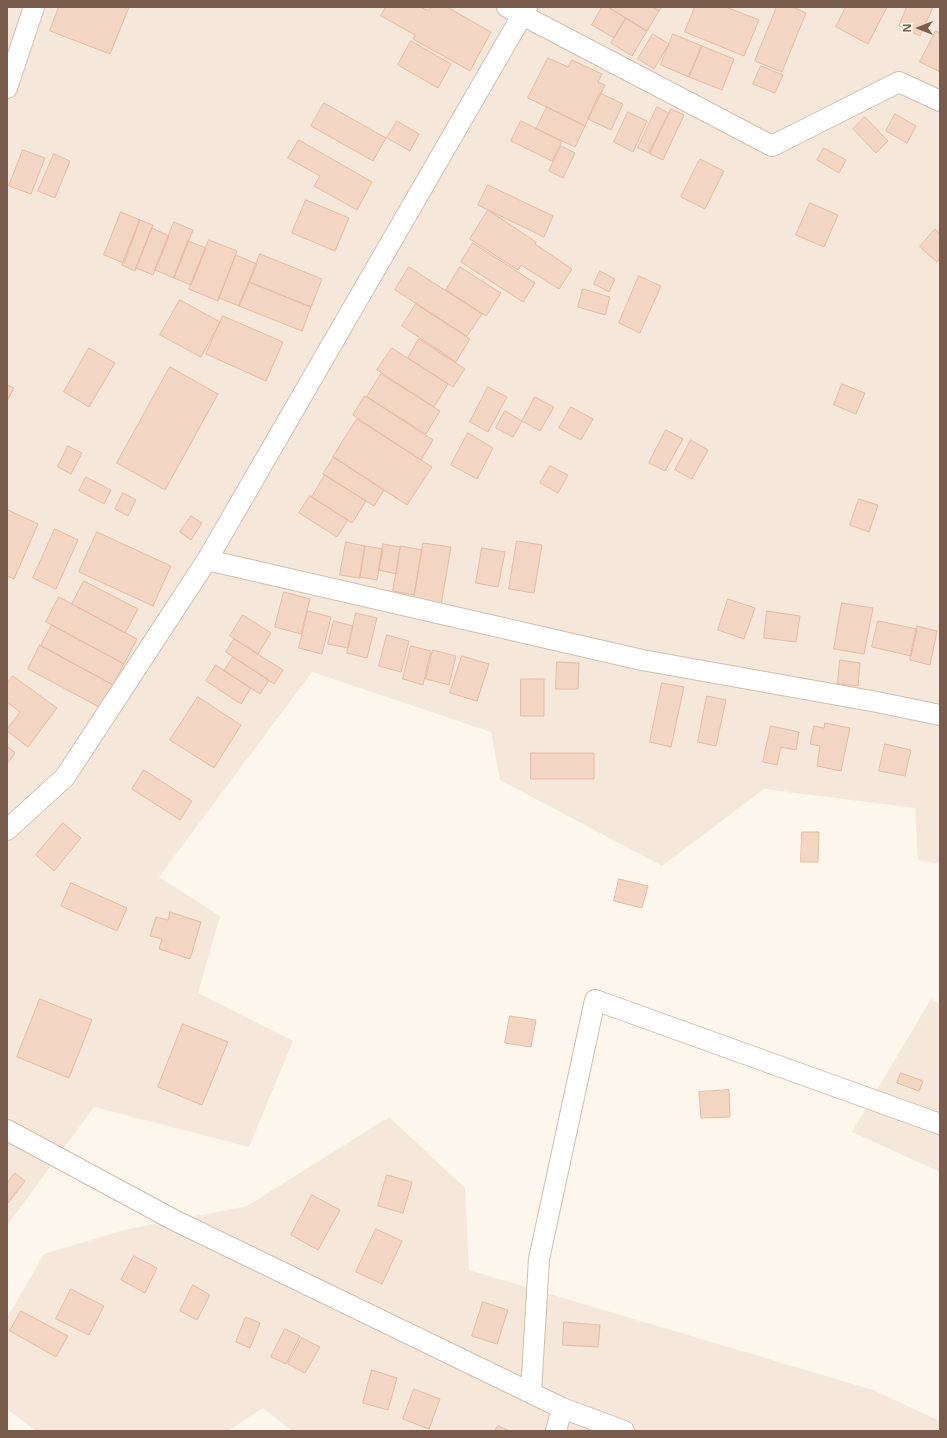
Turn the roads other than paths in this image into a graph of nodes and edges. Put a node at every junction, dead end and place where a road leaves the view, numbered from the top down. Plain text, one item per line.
1 (34, 7) edge
2 (519, 10) edge
3 (7, 88) edge
4 (940, 101) edge
5 (207, 560) junction
6 (940, 715) edge
7 (7, 830) edge
8 (940, 1124) edge
9 (7, 1130) edge
10 (531, 1393) junction
11 (562, 1408) junction
12 (556, 1431) edge
13 (624, 1431) edge

1 - 3 street
2 - 4 street
2 - 5 street
5 - 6 street
5 - 7 street
8 - 10 street
9 - 10 street
10 - 11 street
11 - 12 street
11 - 13 street

